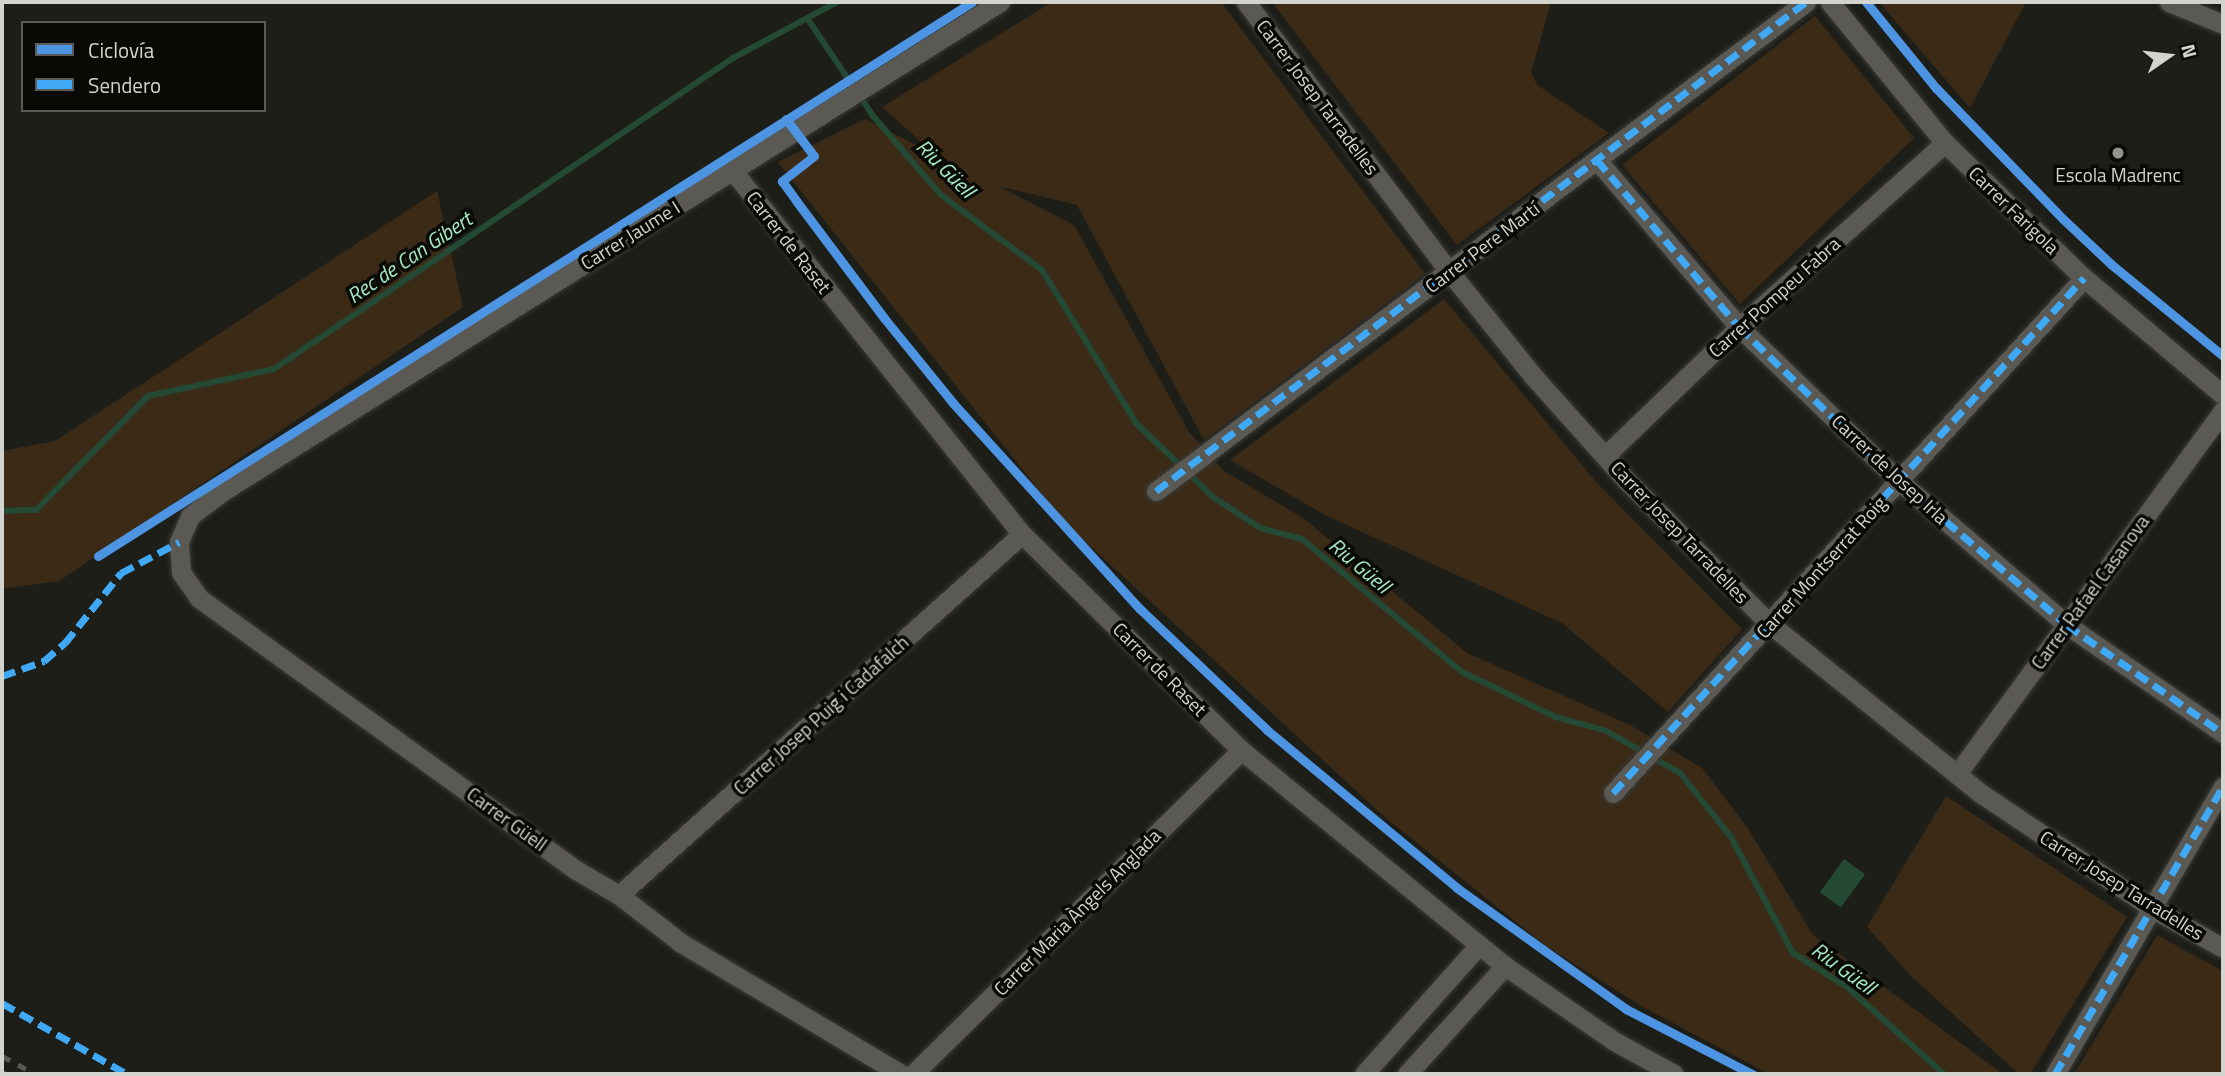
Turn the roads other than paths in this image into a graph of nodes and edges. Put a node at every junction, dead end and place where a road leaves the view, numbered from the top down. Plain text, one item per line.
1 (1000, 2) edge
2 (1246, 2) edge
3 (1806, 2) edge
4 (1830, 2) edge
5 (2169, 2) edge
6 (2223, 24) edge
7 (1945, 143) junction
8 (1597, 160) junction
9 (733, 171) junction
10 (1449, 271) junction
11 (2084, 278) junction
12 (1740, 327) junction
13 (2223, 395) edge
14 (2223, 410) edge
15 (1606, 455) junction
16 (1898, 481) junction
17 (1156, 491) dead end
18 (190, 516) joint
19 (1022, 534) junction
20 (1770, 624) junction
21 (2067, 625) junction
22 (2223, 733) edge
23 (1241, 750) junction
24 (1956, 774) junction
25 (2223, 788) edge
26 (1613, 793) dead end
27 (619, 895) junction
28 (2150, 907) junction
29 (1478, 946) junction
30 (2223, 948) edge
31 (1505, 966) junction
32 (901, 1074) edge
33 (913, 1074) edge
34 (1364, 1074) edge
35 (1407, 1074) edge
36 (1675, 1074) edge
37 (2055, 1074) edge

1 - 9 street, Carrer Jaume I
2 - 10 street, Carrer Josep Tarradelles
3 - 8 street, Carrer Pere Martí
4 - 7 street, Carrer Farigola
5 - 6 street
7 - 11 street, Carrer Farigola
7 - 12 street, Carrer Pompeu Fabra
8 - 10 street, Carrer Pere Martí
8 - 12 street, Carrer de Josep Irla
9 - 18 street, Carrer Jaume I
9 - 19 street, Carrer de Raset
10 - 15 street, Carrer Josep Tarradelles
10 - 17 street, Carrer Pere Martí
11 - 13 street, Carrer Farigola
11 - 16 street, Carrer Montserrat Roig
12 - 15 street, Carrer Pompeu Fabra
12 - 16 street, Carrer de Josep Irla
14 - 21 street, Carrer Rafael Casanova
15 - 20 street, Carrer Josep Tarradelles
16 - 20 street, Carrer Montserrat Roig
16 - 21 street, Carrer de Josep Irla
18 - 27 street, Carrer Güell
19 - 23 street, Carrer de Raset
19 - 27 street, Carrer Josep Puig i Cadafalch
20 - 24 street, Carrer Josep Tarradelles
20 - 26 street, Carrer Montserrat Roig
21 - 22 street, Carrer de Josep Irla
21 - 24 street, Carrer Rafael Casanova
23 - 29 street, Carrer de Raset
23 - 33 street, Carrer Maria Àngels Anglada
24 - 28 street, Carrer Josep Tarradelles
25 - 28 street
27 - 32 street, Carrer Güell
28 - 30 street, Carrer Josep Tarradelles
28 - 37 street
29 - 31 street, Carrer de Raset
29 - 34 street
31 - 35 street
31 - 36 street, Carrer de Raset

